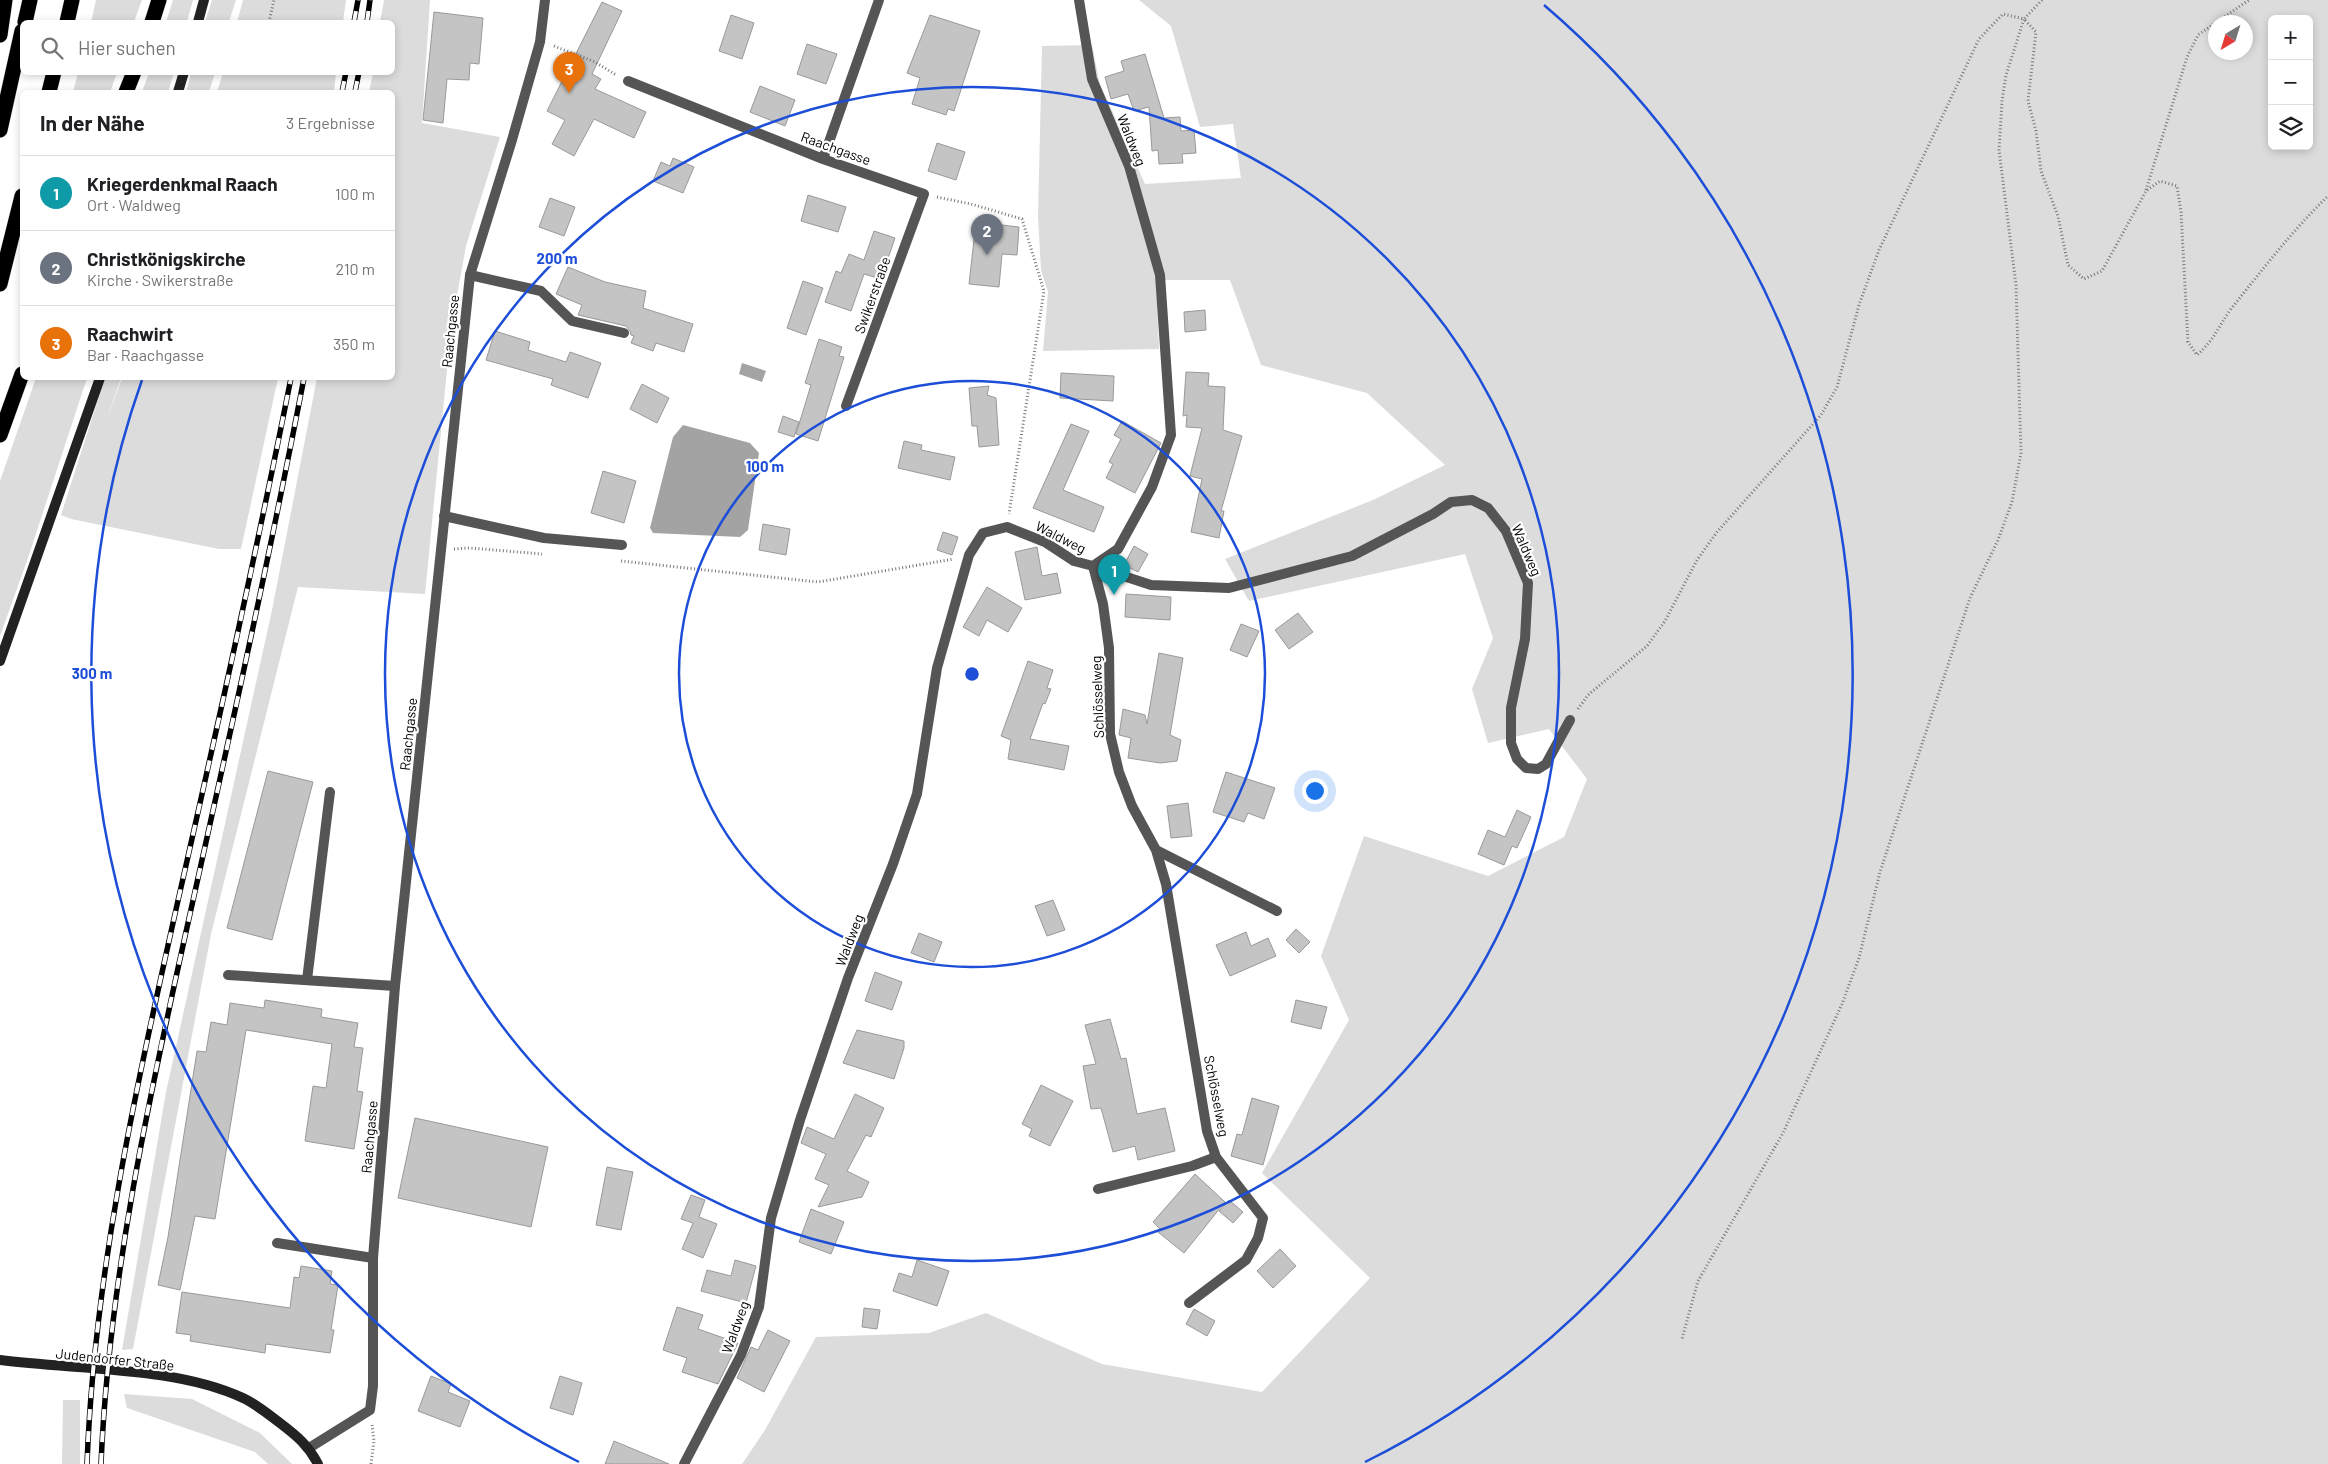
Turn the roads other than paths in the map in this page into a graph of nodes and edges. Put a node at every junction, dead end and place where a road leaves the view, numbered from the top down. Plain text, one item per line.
1 (5, 0) edge
2 (30, 0) edge
3 (72, 0) edge
4 (159, 0) edge
5 (204, 0) edge
6 (545, 0) edge
7 (879, 0) edge
8 (1079, 0) edge
9 (25, 20) edge
10 (67, 20) edge
11 (153, 20) edge
12 (199, 20) edge
13 (0, 35) edge
14 (20, 40) edge
15 (53, 75) edge
16 (133, 75) edge
17 (183, 75) edge
18 (628, 82) road end
19 (50, 90) edge
20 (127, 90) edge
21 (179, 90) edge
22 (0, 130) edge
23 (823, 159) junction
24 (924, 194) joint
25 (20, 204) edge
26 (470, 275) junction
27 (0, 284) edge
28 (624, 333) dead end
29 (20, 380) edge
30 (99, 380) edge
31 (846, 406) dead end
32 (0, 435) edge
33 (444, 516) junction
34 (622, 545) dead end
35 (1093, 566) junction
36 (0, 661) edge
37 (1570, 720) road end
38 (330, 792) dead end
39 (1156, 850) junction
40 (1278, 911) dead end
41 (228, 975) dead end
42 (307, 980) junction
43 (396, 986) junction
44 (1216, 1157) junction
45 (1098, 1189) dead end
46 (277, 1243) dead end
47 (373, 1258) junction
48 (1190, 1303) dead end
49 (0, 1360) edge
50 (309, 1448) junction
51 (318, 1464) edge
52 (684, 1464) edge

1 - 13 highway
2 - 9 highway
3 - 10 highway
4 - 11 highway
5 - 12 main road
6 - 26 street, Raachgasse
7 - 23 street
8 - 35 street, Waldweg
14 - 22 highway
15 - 19 highway
16 - 20 highway
17 - 21 main road
18 - 23 street, Raachgasse
23 - 24 street, Raachgasse
24 - 31 street, Swikerstraße
25 - 27 highway
26 - 28 street
26 - 33 street, Raachgasse
29 - 32 highway
30 - 36 main road
33 - 34 street
33 - 43 street, Raachgasse
35 - 37 street, Waldweg
35 - 39 street, Schlösselweg
35 - 52 street, Waldweg
38 - 42 street
39 - 40 street
39 - 44 street, Schlösselweg
41 - 42 street
42 - 43 street
43 - 47 street, Raachgasse
44 - 45 street
44 - 48 street, Schlösselweg
46 - 47 street
47 - 50 street, Raachgasse
49 - 50 main road, Judendorfer Straße
50 - 51 main road, Judendorfer Straße

